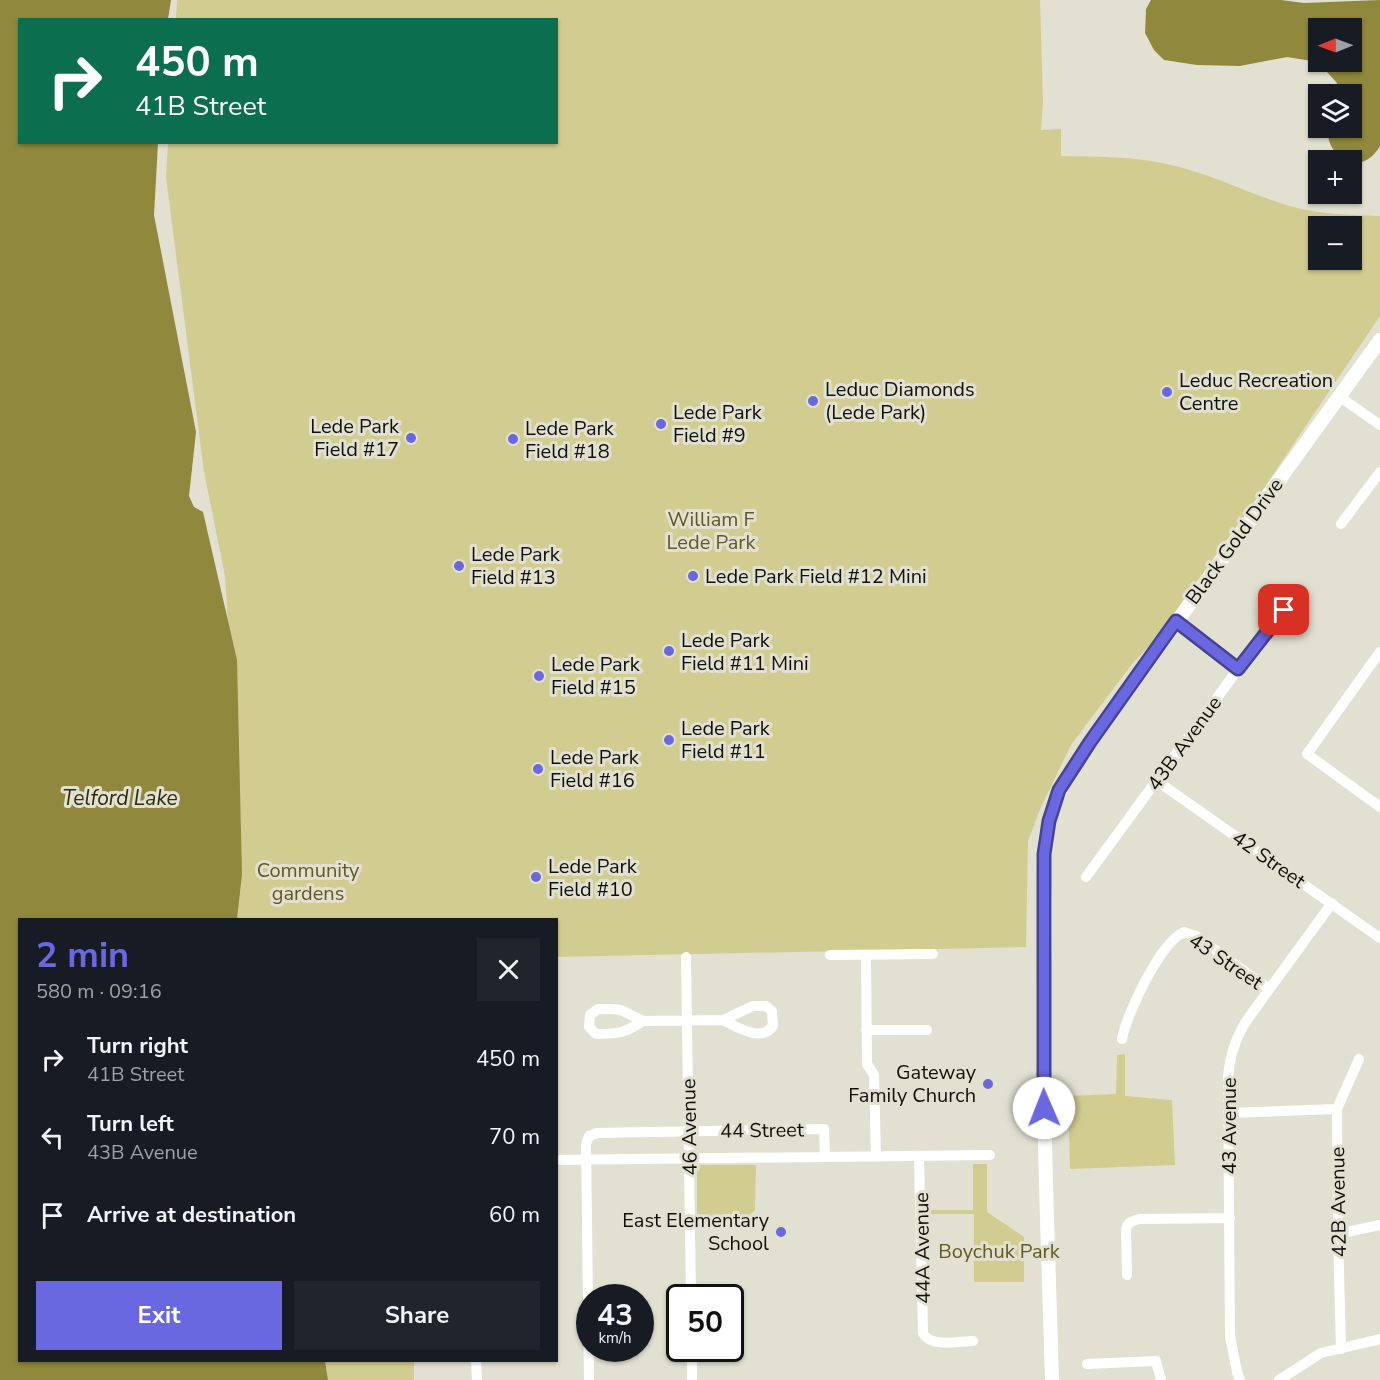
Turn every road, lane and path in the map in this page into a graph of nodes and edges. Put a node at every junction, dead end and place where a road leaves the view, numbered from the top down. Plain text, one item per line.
1 (1380, 340) edge
2 (1340, 397) junction
3 (1380, 425) edge
4 (1380, 472) edge
5 (1341, 524) dead end
6 (1284, 610) dead end
7 (1176, 621) junction
8 (1380, 652) edge
9 (1238, 669) junction
10 (1157, 780) junction
11 (1380, 807) edge
12 (1086, 877) dead end
13 (1332, 903) junction
14 (1380, 938) edge
15 (933, 954) dead end
16 (831, 955) dead end
17 (866, 955) junction
18 (686, 957) dead end
19 (1269, 990) junction
20 (723, 1020) dead end
21 (643, 1021) junction
22 (687, 1021) junction
23 (866, 1030) junction
24 (927, 1030) dead end
25 (1122, 1039) dead end
26 (1359, 1059) dead end
27 (1337, 1109) junction
28 (1228, 1113) junction
29 (688, 1131) junction
30 (990, 1155) dead end
31 (920, 1156) junction
32 (825, 1157) junction
33 (876, 1157) junction
34 (689, 1159) junction
35 (558, 1160) edge
36 (586, 1160) junction
37 (1230, 1218) junction
38 (1380, 1224) edge
39 (1338, 1234) junction
40 (1127, 1275) dead end
41 (691, 1284) edge
42 (1380, 1339) edge
43 (973, 1341) dead end
44 (1341, 1349) junction
45 (476, 1362) edge
46 (692, 1362) edge
47 (1087, 1364) dead end
48 (477, 1380) edge
49 (590, 1380) edge
50 (692, 1380) edge
51 (1052, 1380) edge
52 (1161, 1380) edge
53 (1240, 1380) edge
54 (1279, 1380) edge

1 - 2 main road, Black Gold Drive
2 - 3 street
2 - 7 main road, Black Gold Drive
4 - 5 street
6 - 9 street, 43B Avenue
7 - 9 street
7 - 51 main road, Black Gold Drive
8 - 11 street
9 - 10 street, 43B Avenue
10 - 12 street, 43B Avenue
10 - 13 street, 42 Street
13 - 14 street, 42 Street
13 - 19 street, 43 Avenue
15 - 17 street
16 - 17 street
17 - 23 street
18 - 22 street, 46 Avenue
19 - 25 street, 43 Street
19 - 28 street, 43 Avenue
20 - 22 street
21 - 21 street
21 - 22 street
22 - 29 street, 46 Avenue
23 - 24 street
23 - 33 street
26 - 27 street, 42B Avenue
27 - 28 street
27 - 39 street, 42B Avenue
28 - 37 street, 43 Avenue
29 - 32 street, 44 Street
29 - 34 street, 46 Avenue
29 - 36 street, 44 Street
30 - 31 street, 44 Street
31 - 33 street, 44 Street
31 - 43 street, 44A Avenue
32 - 33 street, 44 Street
32 - 34 street, 44 Street
34 - 36 street, 44 Street
34 - 41 street, 46 Avenue
35 - 36 street, 44 Street
36 - 49 street
37 - 40 street
37 - 53 street, 43 Avenue
38 - 39 street
39 - 44 street, 42B Avenue
42 - 44 street
44 - 54 street
45 - 48 street
46 - 50 street
47 - 52 street

